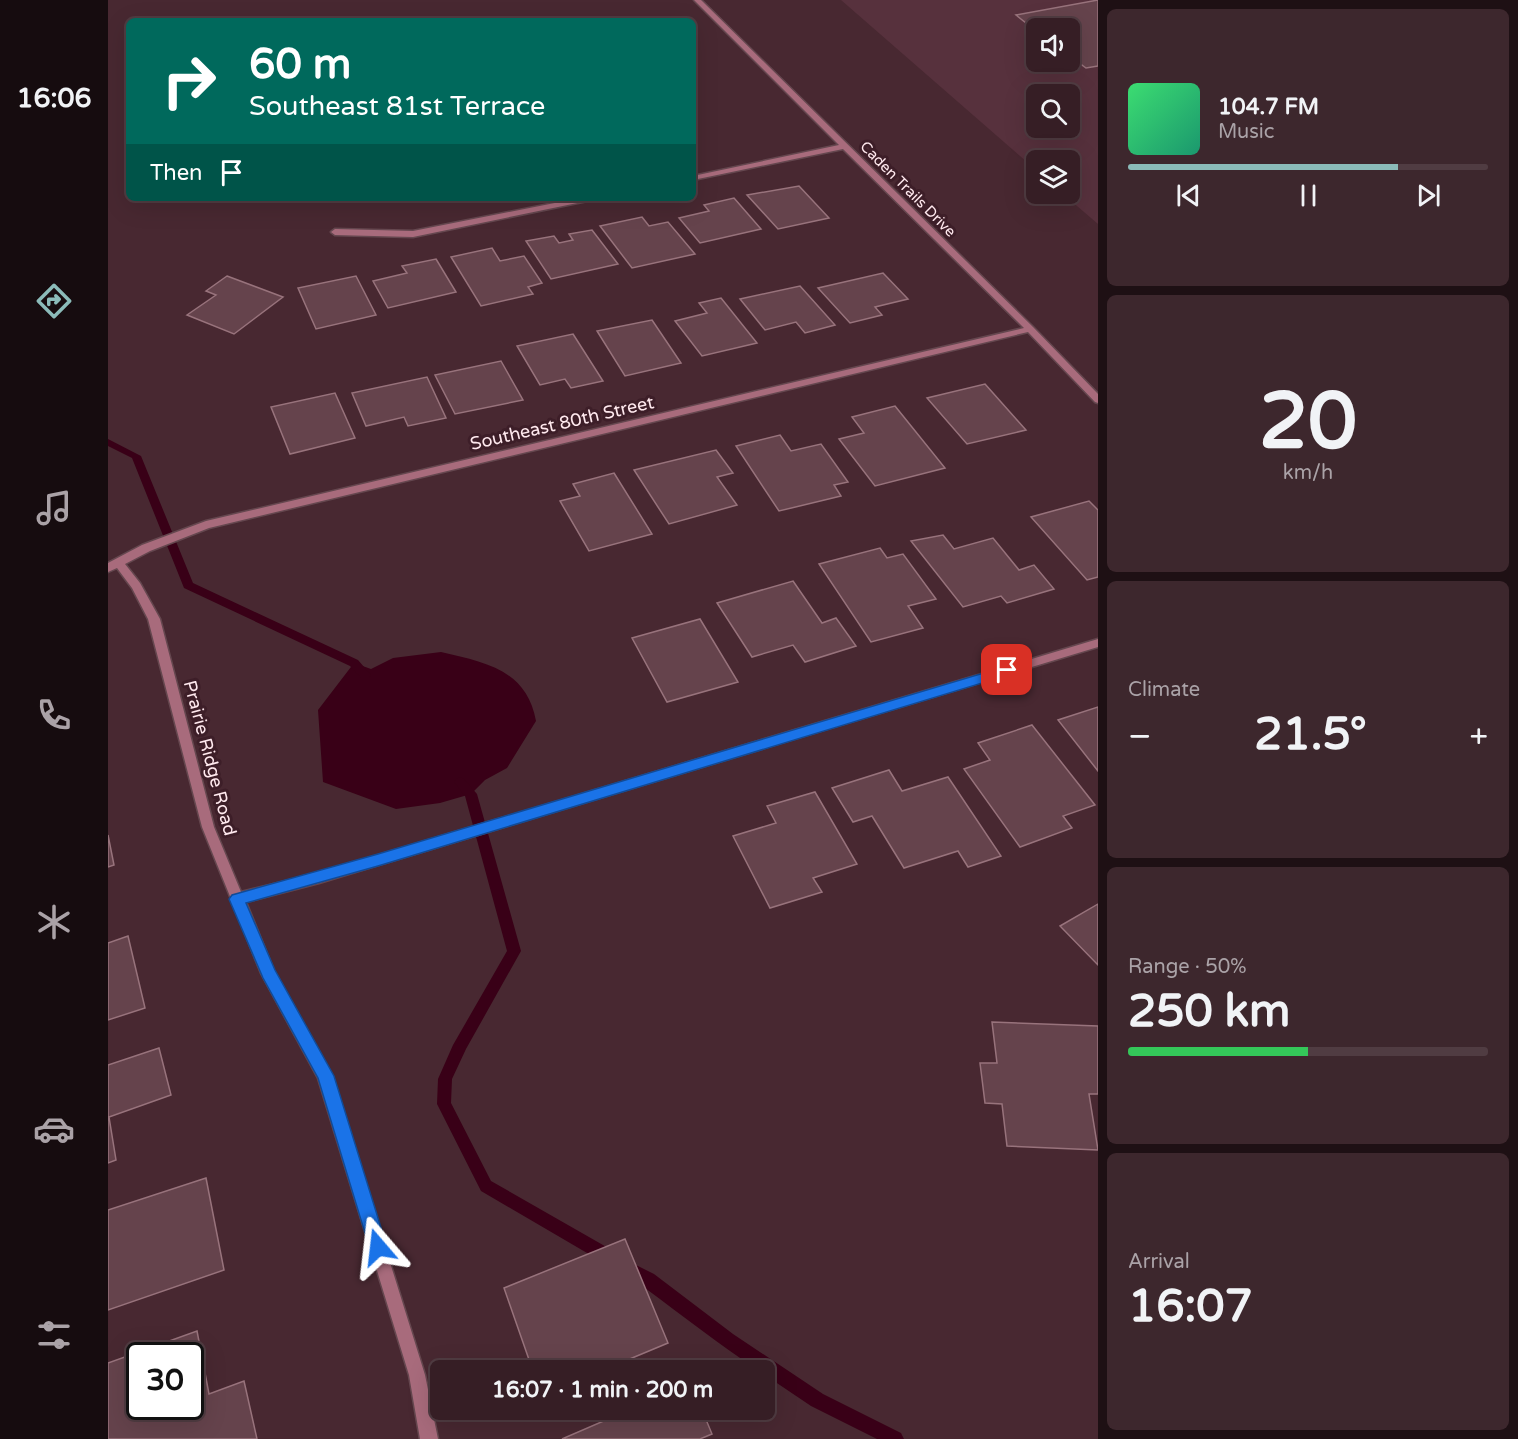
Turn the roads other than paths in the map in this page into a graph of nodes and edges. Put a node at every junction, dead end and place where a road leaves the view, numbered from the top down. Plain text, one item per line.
1 (697, 0) edge
2 (845, 146) junction
3 (696, 177) edge
4 (577, 201) edge
5 (335, 232) dead end
6 (1030, 329) junction
7 (1098, 400) edge
8 (113, 565) edge
9 (1098, 643) edge
10 (237, 899) junction
11 (429, 1439) edge

1 - 2 street, Caden Trails Drive
2 - 3 street
2 - 6 street, Caden Trails Drive
4 - 5 street
6 - 7 street, Caden Trails Drive
6 - 8 street, Southeast 80th Street
8 - 10 street, Prairie Ridge Road
9 - 10 street
10 - 11 street, Prairie Ridge Road

